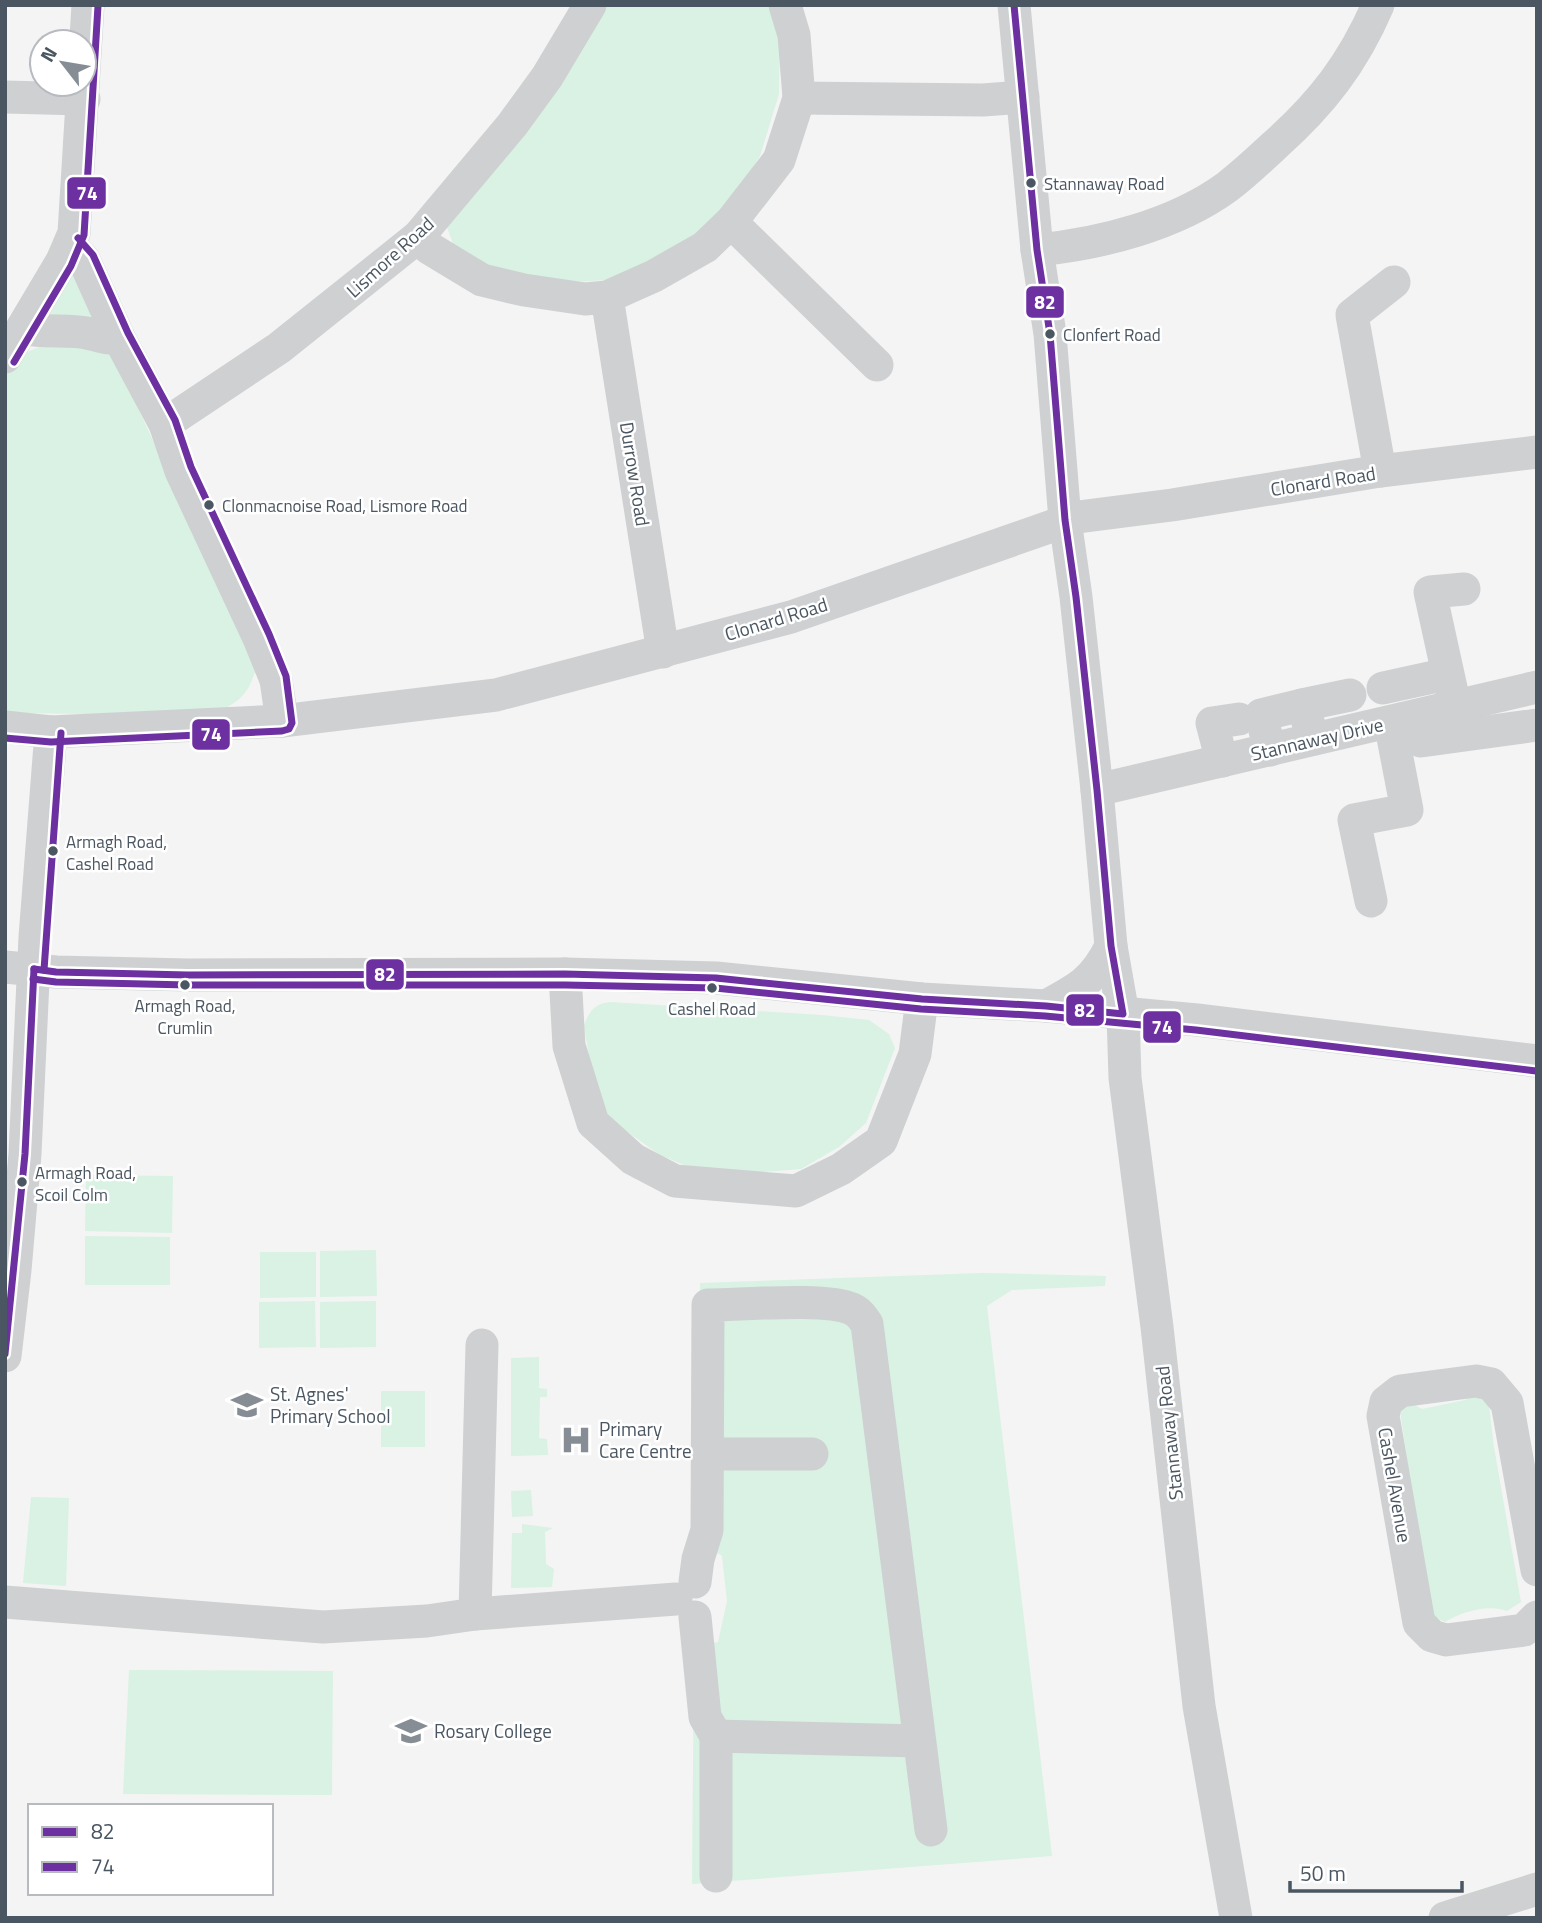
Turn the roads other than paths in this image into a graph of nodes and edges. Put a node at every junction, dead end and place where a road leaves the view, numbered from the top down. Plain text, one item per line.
1 (88, 5) edge
2 (590, 5) edge
3 (785, 5) edge
4 (1014, 5) edge
5 (1378, 5) edge
6 (5, 97) edge
7 (1023, 97) junction
8 (799, 98) junction
9 (84, 99) junction
10 (731, 222) junction
11 (418, 237) junction
12 (71, 246) junction
13 (1037, 250) junction
14 (1394, 282) dead end
15 (607, 296) junction
16 (23, 328) junction
17 (119, 338) junction
18 (5, 357) edge
19 (877, 365) dead end
20 (165, 424) junction
21 (1537, 452) edge
22 (1380, 471) junction
23 (1065, 520) junction
24 (1464, 589) dead end
25 (663, 652) junction
26 (1447, 674) junction
27 (1382, 688) dead end
28 (1537, 688) edge
29 (1350, 695) dead end
30 (1302, 705) junction
31 (1455, 706) junction
32 (1239, 719) dead end
33 (282, 722) junction
34 (1390, 722) junction
35 (1537, 725) edge
36 (5, 727) edge
37 (51, 732) junction
38 (1314, 739) junction
39 (1420, 741) dead end
40 (1270, 750) junction
41 (1222, 761) junction
42 (1097, 790) junction
43 (1371, 901) dead end
44 (1111, 946) junction
45 (20, 968) edge
46 (565, 974) junction
47 (922, 999) junction
48 (1046, 1006) junction
49 (1123, 1014) junction
50 (1197, 1020) junction
51 (1537, 1061) edge
52 (1125, 1066) junction
53 (12, 1229) edge
54 (482, 1345) dead end
55 (5, 1356) edge
56 (708, 1454) junction
57 (812, 1454) dead end
58 (1529, 1494) edge
59 (1537, 1570) edge
60 (689, 1599) junction
61 (5, 1602) edge
62 (475, 1614) junction
63 (1537, 1617) edge
64 (716, 1736) junction
65 (919, 1741) junction
66 (930, 1830) dead end
67 (716, 1876) dead end
68 (1537, 1889) edge
69 (1236, 1918) edge
70 (1445, 1918) edge

1 - 9 street
2 - 11 street, Lismore Road
3 - 8 street
4 - 7 street, Stannaway Road
5 - 13 street
6 - 9 street
7 - 8 street
7 - 13 street, Stannaway Road
8 - 10 street
9 - 12 street
10 - 15 street
10 - 19 street
11 - 15 street
11 - 20 street, Lismore Road
12 - 16 street
12 - 17 street
13 - 23 street, Stannaway Road
14 - 22 street
15 - 25 street, Durrow Road
16 - 17 street
16 - 18 street
17 - 20 street
20 - 33 street
21 - 22 street, Clonard Road
22 - 23 street, Clonard Road
23 - 25 street, Clonard Road
23 - 42 street, Stannaway Road
24 - 26 street
25 - 33 street, Clonard Road
26 - 27 street
26 - 31 street
28 - 31 street, Stannaway Drive
29 - 30 street
30 - 38 street
30 - 40 street
31 - 34 street, Stannaway Drive
32 - 41 street
33 - 37 street, Clonard Road
34 - 38 street, Stannaway Drive
34 - 43 street
35 - 39 street
36 - 37 street, Clonard Road
37 - 45 street
38 - 40 street, Stannaway Drive
40 - 41 street, Stannaway Drive
41 - 42 street, Stannaway Drive
42 - 44 street, Stannaway Road
44 - 48 street
44 - 49 street, Stannaway Road
45 - 46 street
45 - 53 street
46 - 47 street
46 - 47 street
47 - 48 street
48 - 49 street
49 - 50 street
49 - 52 street, Stannaway Road
50 - 51 street
50 - 52 street
52 - 69 street, Stannaway Road
53 - 55 street
54 - 62 street
56 - 57 street
56 - 60 street
56 - 65 street
58 - 59 street, Cashel Avenue
58 - 63 street, Cashel Avenue
60 - 62 street
60 - 64 street
61 - 62 street
64 - 65 street
64 - 67 street
65 - 66 street
68 - 70 street

